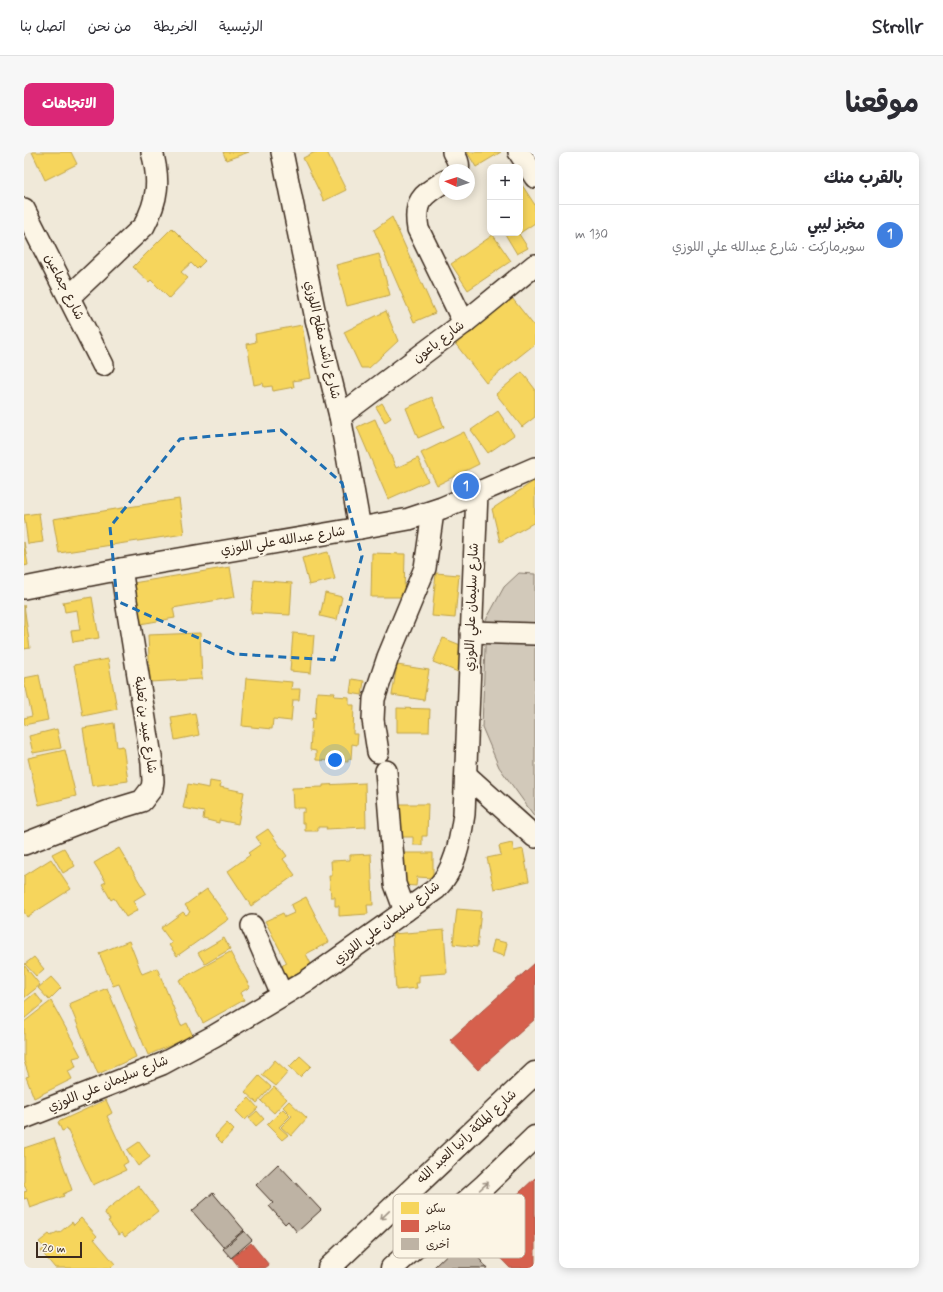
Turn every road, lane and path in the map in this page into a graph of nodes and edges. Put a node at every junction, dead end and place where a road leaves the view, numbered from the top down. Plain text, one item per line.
1 (152, 152) edge
2 (282, 152) edge
3 (453, 152) edge
4 (519, 152) edge
5 (458, 164) edge
6 (535, 177) edge
7 (439, 185) edge
8 (24, 209) edge
9 (535, 265) edge
10 (69, 297) junction
11 (464, 323) junction
12 (103, 365) dead end
13 (340, 416) junction
14 (535, 468) edge
15 (477, 493) junction
16 (433, 512) junction
17 (360, 528) junction
18 (121, 569) junction
19 (24, 588) edge
20 (471, 632) junction
21 (535, 634) edge
22 (378, 752) dead end
23 (386, 771) dead end
24 (466, 775) junction
25 (535, 837) edge
26 (24, 843) edge
27 (404, 911) junction
28 (252, 926) dead end
29 (282, 995) junction
30 (535, 1073) edge
31 (24, 1118) edge
32 (535, 1137) edge
33 (407, 1194) edge
34 (475, 1194) edge
35 (393, 1207) edge
36 (403, 1258) edge
37 (329, 1268) edge
38 (392, 1268) edge

1 - 10 street
2 - 13 street, شارع راشد مفلح اللوزي
3 - 5 street
4 - 6 street
7 - 11 street
8 - 10 street, شارع جماعين
9 - 11 street, شارع باعون
10 - 12 street, شارع جماعين
11 - 13 street, شارع باعون
13 - 17 street, شارع راشد مفلح اللوزي
14 - 15 street, شارع عبدالله علي اللوزي
15 - 16 street, شارع عبدالله علي اللوزي
15 - 20 street, شارع سليمان علي اللوزي
16 - 17 street, شارع عبدالله علي اللوزي
16 - 22 street
17 - 18 street, شارع عبدالله علي اللوزي
18 - 19 street, شارع عبدالله علي اللوزي
18 - 26 street, شارع عبيد بن ثعلبة
20 - 21 street
20 - 24 street, شارع سليمان علي اللوزي
23 - 27 street
24 - 25 street
24 - 27 street, شارع سليمان علي اللوزي
27 - 29 street, شارع سليمان علي اللوزي
28 - 29 street
29 - 31 street, شارع سليمان علي اللوزي
30 -> 33 main road, شارع الملكة رانيا العبد الله
34 -> 32 main road
35 -> 37 main road, شارع الملكة رانيا العبد الله
38 -> 36 main road

